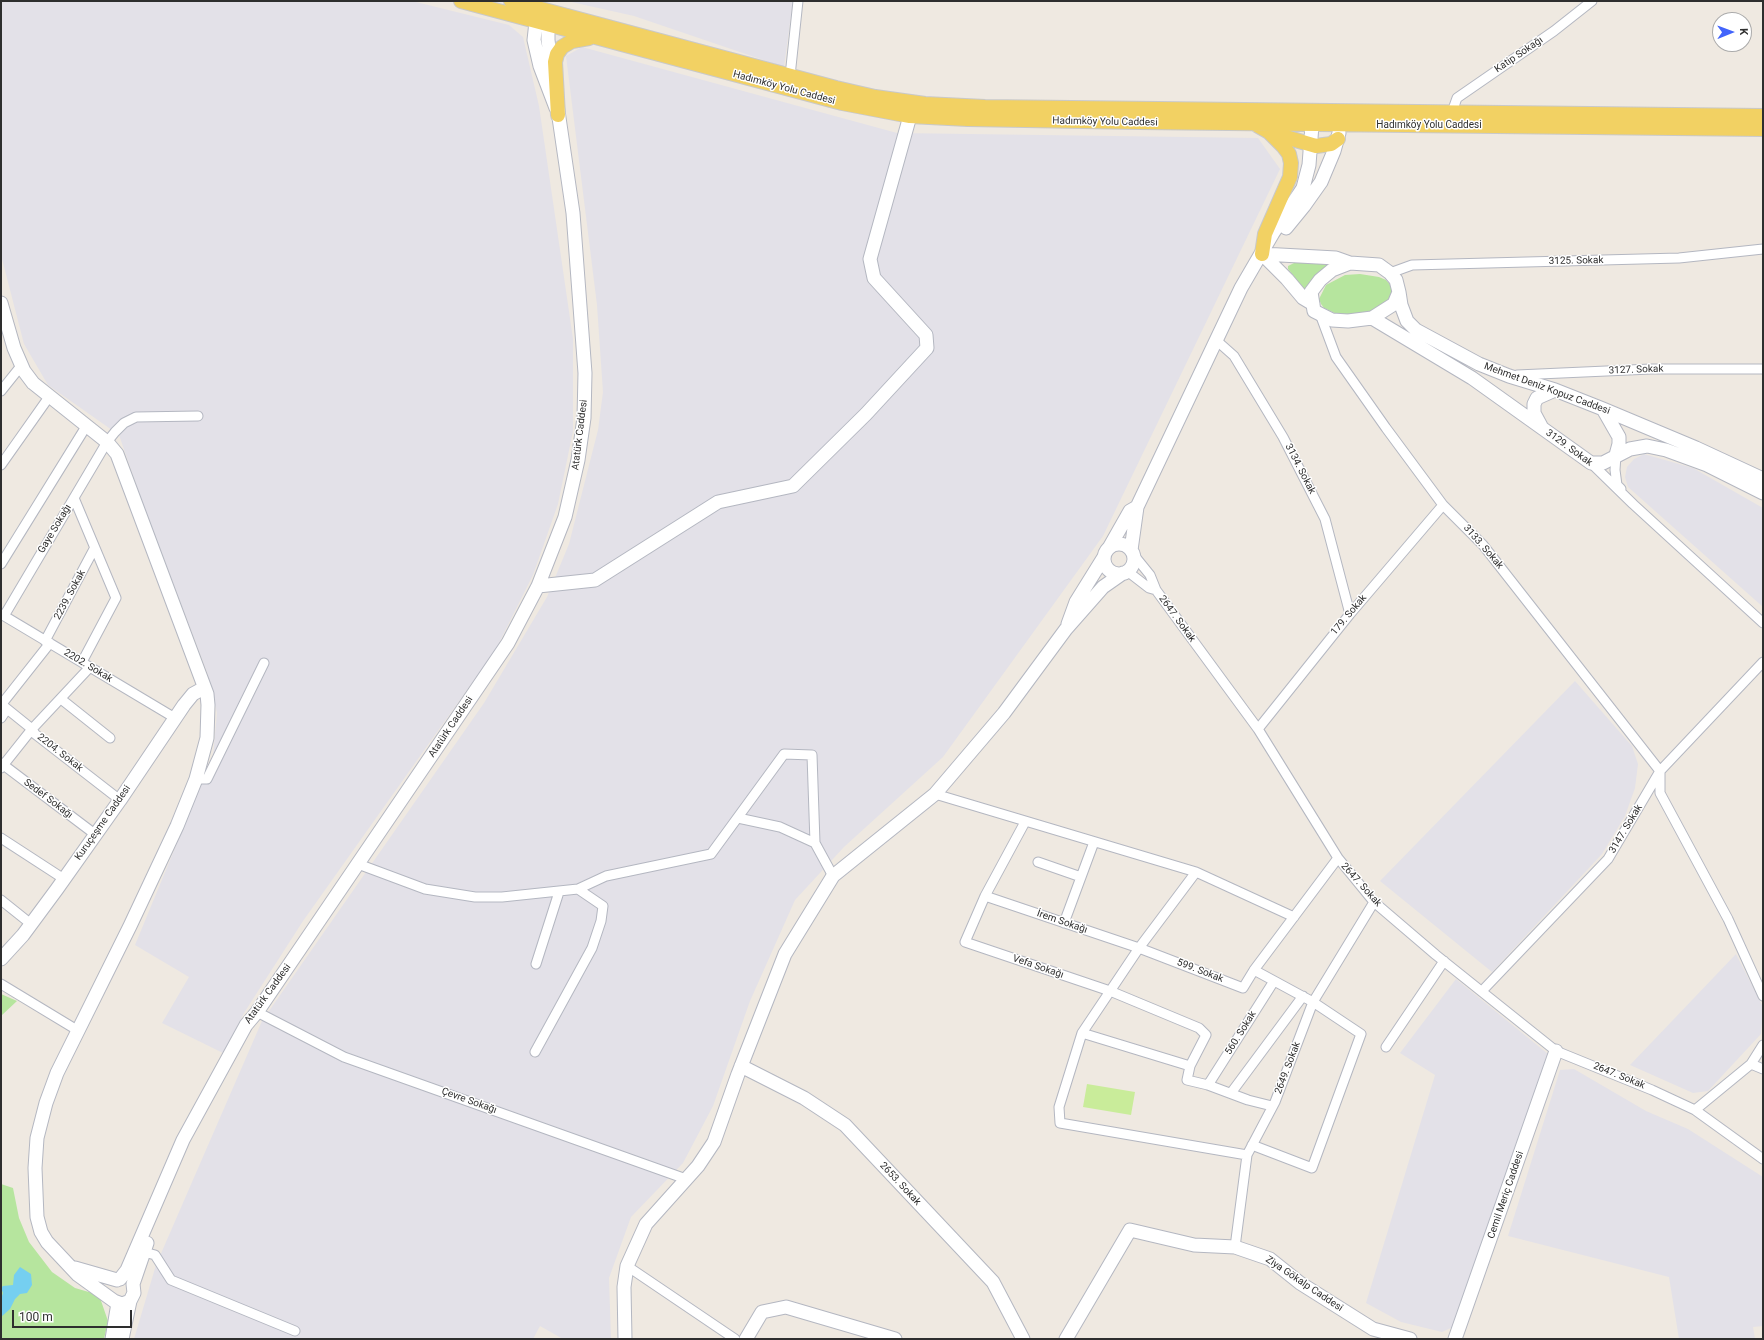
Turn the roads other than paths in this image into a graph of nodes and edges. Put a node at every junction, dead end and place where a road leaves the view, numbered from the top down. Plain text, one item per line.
1 (461, 1) edge
2 (511, 1) edge
3 (798, 1) edge
4 (1592, 1) edge
5 (545, 19) junction
6 (596, 38) junction
7 (790, 76) junction
8 (1452, 112) junction
9 (558, 115) junction
10 (910, 116) junction
11 (1763, 116) edge
12 (1335, 122) junction
13 (1255, 124) junction
14 (1312, 125) junction
15 (1763, 129) edge
16 (1269, 132) junction
17 (1310, 144) junction
18 (1763, 249) edge
19 (1262, 254) junction
20 (1350, 263) junction
21 (1390, 273) junction
22 (1399, 292) junction
23 (1, 303) edge
24 (1317, 309) junction
25 (1372, 318) junction
26 (1216, 340) junction
27 (21, 366) junction
28 (1763, 369) edge
29 (1509, 376) junction
30 (1555, 390) junction
31 (1, 391) edge
32 (49, 397) junction
33 (1603, 409) junction
34 (198, 416) dead end
35 (86, 425) junction
36 (1542, 428) junction
37 (107, 442) junction
38 (1616, 455) junction
39 (1591, 463) junction
40 (1, 465) edge
41 (1763, 479) edge
42 (1763, 493) edge
43 (74, 498) junction
44 (1633, 504) junction
45 (1443, 505) junction
46 (1137, 507) junction
47 (94, 549) junction
48 (1106, 552) junction
49 (1132, 552) junction
50 (1, 564) edge
51 (1125, 572) junction
52 (538, 586) junction
53 (1156, 590) junction
54 (1350, 614) junction
55 (2, 615) edge
56 (1763, 623) edge
57 (1066, 629) junction
58 (47, 642) junction
59 (1763, 662) edge
60 (264, 663) dead end
61 (86, 665) junction
62 (204, 688) junction
63 (61, 699) junction
64 (3, 706) edge
65 (1, 718) edge
66 (175, 718) junction
67 (32, 729) junction
68 (1258, 729) junction
69 (110, 738) dead end
70 (2, 765) edge
71 (1660, 771) junction
72 (196, 779) junction
73 (935, 794) junction
74 (120, 800) junction
75 (738, 818) junction
76 (1025, 822) junction
77 (96, 835) junction
78 (1, 838) edge
79 (1094, 842) junction
80 (815, 843) junction
81 (1338, 858) junction
82 (1038, 862) dead end
83 (358, 864) junction
84 (1196, 872) junction
85 (833, 876) junction
86 (1081, 877) junction
87 (64, 879) junction
88 (578, 889) junction
89 (559, 892) junction
90 (985, 896) junction
91 (1, 900) edge
92 (1374, 902) junction
93 (1294, 917) junction
94 (1064, 923) junction
95 (32, 924) junction
96 (1138, 948) junction
97 (1, 959) edge
98 (1444, 961) junction
99 (536, 964) dead end
100 (1254, 970) junction
101 (1274, 981) junction
102 (1, 984) edge
103 (1110, 991) junction
104 (1482, 991) junction
105 (1303, 996) junction
106 (1763, 996) edge
107 (1313, 1002) junction
108 (257, 1012) junction
109 (77, 1030) junction
110 (1082, 1033) junction
111 (1763, 1045) edge
112 (1386, 1047) dead end
113 (1556, 1051) junction
114 (536, 1052) dead end
115 (1750, 1064) junction
116 (741, 1066) junction
117 (1190, 1066) junction
118 (1763, 1069) edge
119 (1208, 1085) junction
120 (1232, 1093) junction
121 (1272, 1106) junction
122 (1695, 1110) junction
123 (1252, 1145) junction
124 (1247, 1155) junction
125 (1763, 1159) edge
126 (686, 1179) junction
127 (1235, 1247) junction
128 (144, 1252) junction
129 (627, 1266) junction
130 (71, 1267) junction
131 (119, 1279) junction
132 (133, 1284) junction
133 (120, 1300) junction
134 (295, 1331) dead end
135 (112, 1339) edge
136 (122, 1339) edge
137 (625, 1339) edge
138 (735, 1339) edge
139 (746, 1339) edge
140 (895, 1339) edge
141 (1023, 1339) edge
142 (1066, 1339) edge
143 (1410, 1339) edge
144 (1455, 1339) edge

1 - 5 main road, Hadımköy Yolu Caddesi
2 - 5 main road, Hadımköy Yolu Caddesi
3 - 7 street
4 - 8 street, Katip Sokağı
5 - 6 main road, Hadımköy Yolu Caddesi
5 - 7 main road, Hadımköy Yolu Caddesi
5 - 9 street, Atatürk Caddesi
6 - 9 main road
6 - 10 main road, Hadımköy Yolu Caddesi
7 - 12 main road, Hadımköy Yolu Caddesi
8 - 11 main road, Hadımköy Yolu Caddesi
8 - 12 main road, Hadımköy Yolu Caddesi
9 - 52 street, Atatürk Caddesi
10 - 13 main road, Hadımköy Yolu Caddesi
10 - 52 street
12 - 14 main road, Hadımköy Yolu Caddesi
12 - 14 main road
12 - 15 main road, Hadımköy Yolu Caddesi
12 - 17 main road
12 - 19 street
13 - 14 main road, Hadımköy Yolu Caddesi
13 - 16 main road
14 - 17 street
16 - 17 main road
16 - 19 main road
17 - 19 street
18 - 21 street, 3125. Sokak
19 - 20 street
19 - 24 street
19 - 26 street
20 - 21 street
20 - 24 street
21 - 22 street
22 - 25 street
22 - 29 street, Mehmet Deniz Kopuz Caddesi
23 - 27 street
24 - 25 street
24 - 45 street, 3133. Sokak
25 - 36 street, 3129. Sokak
26 - 46 street
26 - 54 street, 3134. Sokak
27 - 31 street
27 - 32 street
28 - 29 street, 3127. Sokak
29 - 30 street, Mehmet Deniz Kopuz Caddesi
30 - 33 street, Mehmet Deniz Kopuz Caddesi
30 - 36 street
32 - 35 street
32 - 40 street
33 - 38 street
33 - 41 street, Mehmet Deniz Kopuz Caddesi
34 - 37 street, Gaye Sokağı
35 - 37 street
35 - 50 street
36 - 39 street, 3129. Sokak
37 - 43 street, Gaye Sokağı
37 - 62 street
38 - 39 street
38 - 42 street
38 - 44 street
39 - 44 street, 3129. Sokak
43 - 47 street
43 - 55 street, Gaye Sokağı
44 - 56 street, 3129. Sokak
45 - 54 street, 179. Sokak
45 - 71 street, 3133. Sokak
46 - 48 street
46 - 49 street
47 - 58 street, 2239. Sokak
47 - 61 street
48 - 49 street
48 - 51 street
48 - 57 street
49 - 51 street
49 - 53 street
51 - 53 street
51 - 57 street
52 - 83 street, Atatürk Caddesi
53 - 68 street, 2647. Sokak
54 - 68 street, 179. Sokak
55 - 58 street, 2202. Sokak
57 - 73 street
58 - 61 street, 2202. Sokak
58 - 64 street, 2239. Sokak
59 - 71 street, 3147. Sokak
60 - 72 street
61 - 63 street
61 - 66 street, 2202. Sokak
62 - 66 street, Kuruçeşme Caddesi
62 - 72 street
63 - 67 street
63 - 69 street
64 - 65 street, 2239. Sokak
64 - 67 street, 2204. Sokak
66 - 74 street, Kuruçeşme Caddesi
67 - 70 street
67 - 74 street, 2204. Sokak
68 - 81 street, 2647. Sokak
70 - 77 street, Sedef Sokağı
71 - 104 street, 3147. Sokak
71 - 106 street
72 - 109 street
73 - 76 street
73 - 85 street
74 - 77 street, Kuruçeşme Caddesi
75 - 80 street
75 - 80 street
75 - 88 street
76 - 79 street
76 - 90 street
77 - 87 street, Kuruçeşme Caddesi
78 - 87 street
79 - 84 street
79 - 86 street
80 - 85 street
81 - 92 street, 2647. Sokak
81 - 93 street
82 - 86 street
83 - 89 street
83 - 108 street, Atatürk Caddesi
84 - 93 street
84 - 96 street
85 - 116 street
86 - 94 street
87 - 95 street, Kuruçeşme Caddesi
88 - 89 street
88 - 114 street
89 - 99 street
90 - 94 street, İrem Sokağı
90 - 103 street, Vefa Sokağı
91 - 95 street
92 - 98 street, 2647. Sokak
92 - 107 street, 2649. Sokak
93 - 100 street
94 - 96 street, İrem Sokağı
95 - 97 street, Kuruçeşme Caddesi
96 - 100 street, 599. Sokak
96 - 103 street
98 - 104 street, 2647. Sokak
98 - 112 street
100 - 101 street
101 - 105 street
101 - 119 street, 560. Sokak
102 - 109 street
103 - 110 street
103 - 117 street, Vefa Sokağı
104 - 113 street, 2647. Sokak
105 - 107 street
105 - 120 street
107 - 121 street, 2649. Sokak
107 - 123 street
108 - 126 street, Çevre Sokağı
108 - 128 street
108 - 131 street, Atatürk Caddesi
109 - 130 street
110 - 117 street
110 - 124 street
111 - 115 street
113 - 122 street, 2647. Sokak
113 - 144 street, Cemil Meriç Caddesi
115 - 118 street
115 - 122 street
116 - 126 street
116 - 141 street, 2653. Sokak
117 - 119 street
119 - 120 street
120 - 121 street
121 - 123 street, 2649. Sokak
122 - 125 street
123 - 124 street, 2649. Sokak
124 - 127 street, 2649. Sokak
126 - 129 street
127 - 142 street, Ziya Gökalp Caddesi
127 - 143 street, Ziya Gökalp Caddesi
128 - 132 street
128 - 134 street
129 - 137 street
129 - 138 street
130 - 131 street
130 - 133 street
131 - 132 street
131 - 133 street
132 - 133 street
133 - 135 street
133 - 136 street
139 - 140 street

